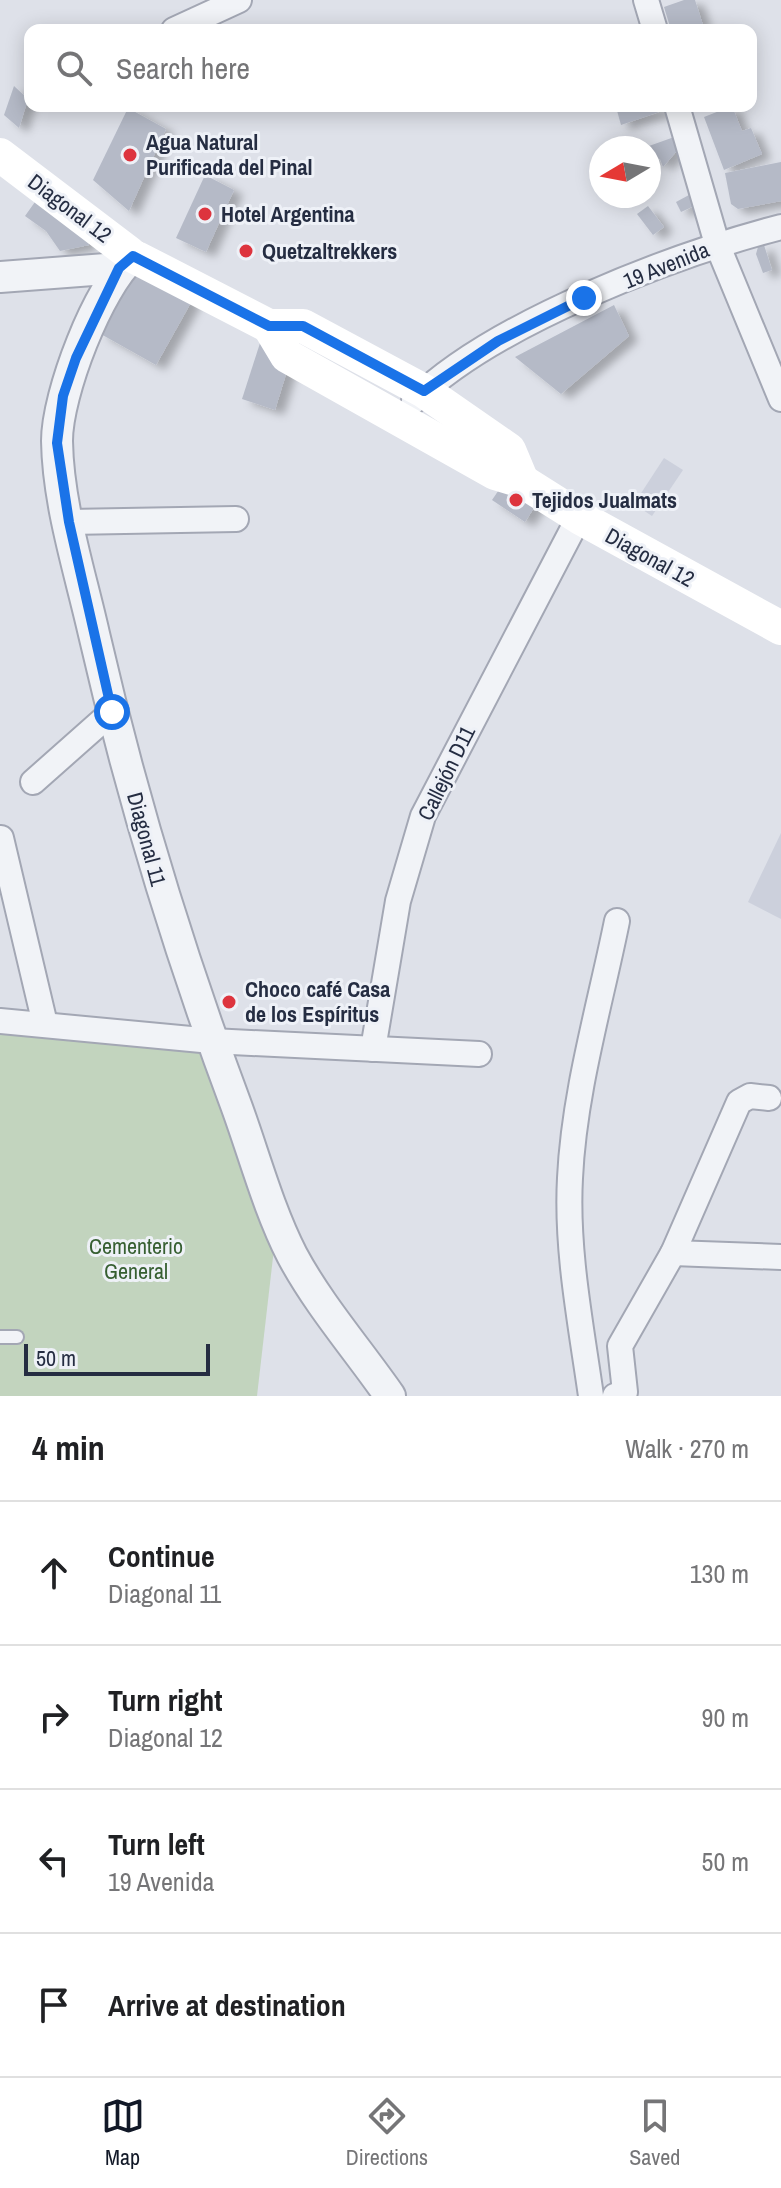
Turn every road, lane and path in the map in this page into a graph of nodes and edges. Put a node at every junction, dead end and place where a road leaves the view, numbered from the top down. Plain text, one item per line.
1 (239, 0) edge
2 (646, 0) edge
3 (187, 24) edge
4 (653, 24) edge
5 (679, 112) edge
6 (0, 155) edge
7 (781, 227) edge
8 (717, 244) junction
9 (126, 262) junction
10 (0, 277) edge
11 (269, 326) junction
12 (424, 391) junction
13 (780, 396) edge
14 (396, 418) junction
15 (522, 481) junction
16 (579, 517) junction
17 (236, 519) dead end
18 (69, 522) junction
19 (781, 628) edge
20 (112, 712) junction
21 (33, 782) dead end
22 (1, 838) edge
23 (617, 921) dead end
24 (0, 1021) edge
25 (45, 1024) junction
26 (212, 1041) junction
27 (373, 1049) junction
28 (479, 1054) dead end
29 (769, 1098) dead end
30 (673, 1253) junction
31 (781, 1257) edge
32 (0, 1337) edge
33 (17, 1337) dead end
34 (620, 1394) edge
35 (390, 1396) edge
36 (591, 1396) edge

1 - 3 street
2 - 4 street
5 - 8 street
6 - 9 main road, Diagonal 12
7 - 8 street, 19 Avenida
8 - 12 street, 19 Avenida
8 - 13 street
9 - 10 street
9 - 11 main road, Diagonal 12
9 - 18 street, Diagonal 11
11 - 12 main road, Diagonal 12
11 - 14 main road, Diagonal 12
12 - 14 street, 19 Avenida
12 - 15 main road, Diagonal 12
14 - 15 main road, Diagonal 12
15 - 16 main road, Diagonal 12
16 - 19 main road, Diagonal 12
16 - 27 street, Callejón D11
17 - 18 street
18 - 20 street, Diagonal 11
20 - 21 street
20 - 26 street, Diagonal 11
22 - 25 street
23 - 36 street
24 - 25 street
25 - 26 street
26 - 27 street
26 - 35 street, Diagonal 11
27 - 28 street
29 - 30 street
30 - 31 street
30 - 34 street
32 - 33 lane

